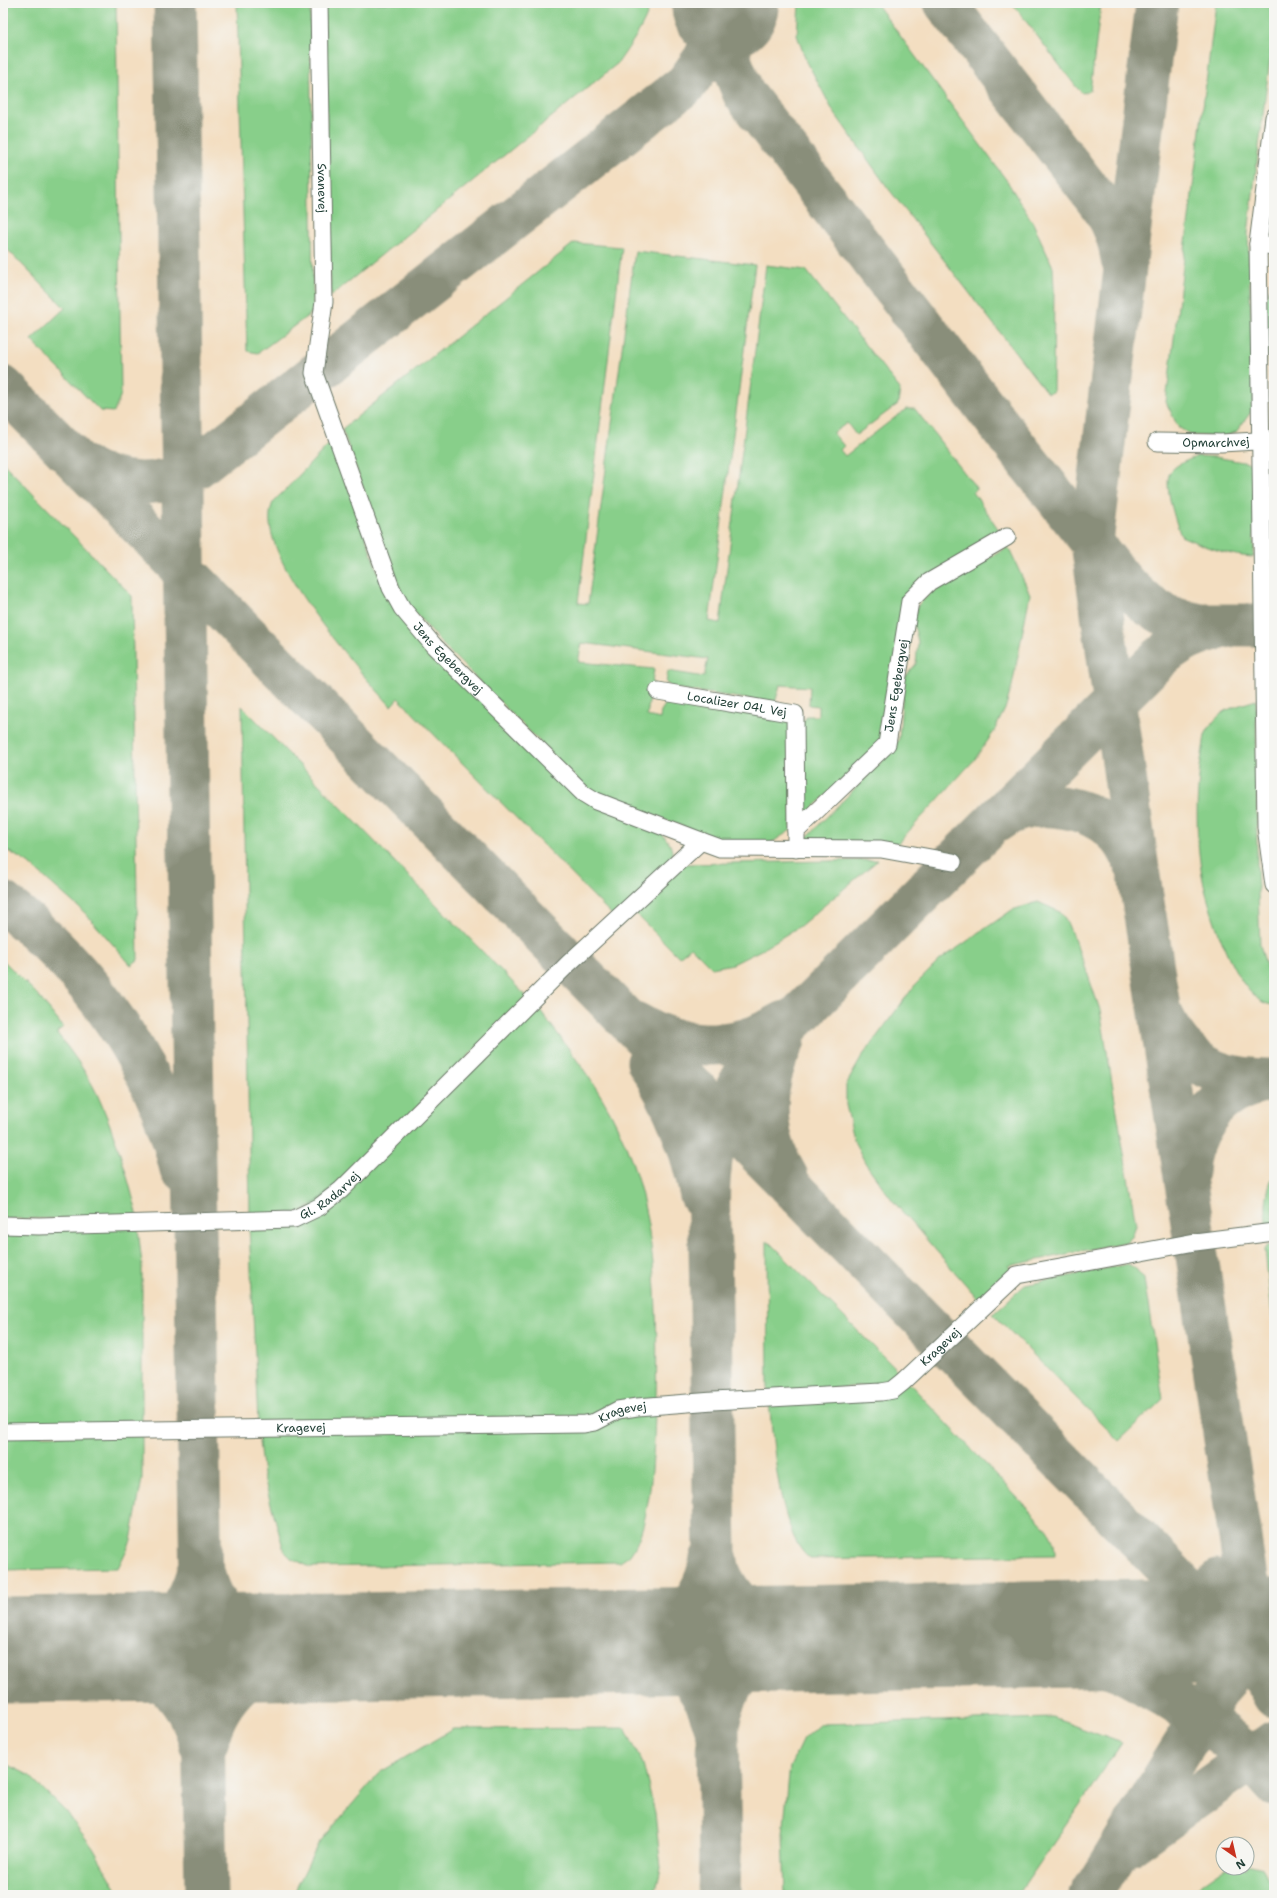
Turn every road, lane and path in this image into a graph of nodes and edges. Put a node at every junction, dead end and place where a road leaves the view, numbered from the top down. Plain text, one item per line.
1 (319, 3) edge
2 (1274, 117) edge
3 (1266, 245) edge
4 (314, 373) joint
5 (1267, 440) edge
6 (1157, 442) dead end
7 (1007, 537) dead end
8 (658, 691) dead end
9 (796, 831) junction
10 (701, 841) junction
11 (796, 850) junction
12 (953, 862) dead end
13 (1274, 885) edge
14 (3, 1225) edge
15 (1274, 1232) edge
16 (3, 1432) edge

1 - 4 lane, Svanevej
2 - 3 lane
3 - 5 lane
4 - 10 lane, Jens Egebergvej
5 - 6 lane, Opmarchvej
5 - 13 lane
7 - 9 lane, Jens Egebergvej
8 - 9 lane, Localizer 04L Vej
9 - 11 lane
10 - 11 lane, Jens Egebergvej
10 - 14 lane, Gl. Radarvej
11 - 12 lane, Jens Egebergvej
15 - 16 lane, Kragevej

